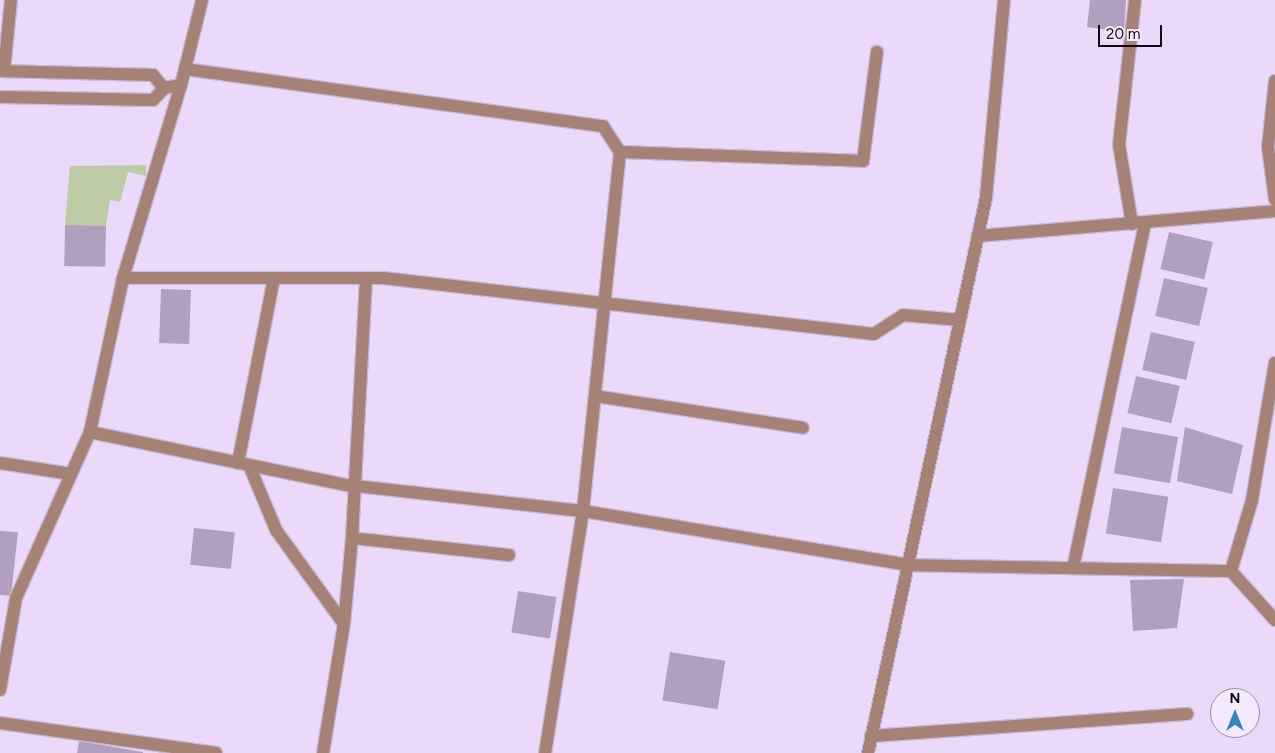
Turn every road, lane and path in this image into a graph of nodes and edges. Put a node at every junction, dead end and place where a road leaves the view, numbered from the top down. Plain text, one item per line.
1 (11, 0) edge
2 (202, 0) edge
3 (1004, 0) edge
4 (1135, 0) edge
5 (877, 52) dead end
6 (185, 69) junction
7 (2, 71) edge
8 (1275, 81) edge
9 (181, 85) junction
10 (164, 88) junction
11 (0, 97) edge
12 (620, 152) junction
13 (1275, 200) edge
14 (1275, 211) edge
15 (1145, 222) junction
16 (1132, 224) junction
17 (978, 236) junction
18 (124, 278) junction
19 (274, 278) junction
20 (366, 278) junction
21 (604, 305) junction
22 (960, 320) junction
23 (1275, 364) edge
24 (594, 396) junction
25 (803, 428) dead end
26 (90, 432) junction
27 (0, 463) edge
28 (243, 464) junction
29 (71, 474) junction
30 (357, 486) junction
31 (583, 511) junction
32 (352, 538) junction
33 (509, 555) dead end
34 (908, 565) junction
35 (1073, 568) junction
36 (1231, 571) junction
37 (1275, 620) edge
38 (344, 624) junction
39 (0, 690) edge
40 (1187, 714) dead end
41 (0, 723) edge
42 (872, 736) junction
43 (216, 753) edge
44 (323, 753) edge
45 (544, 753) edge
46 (868, 753) edge

1 - 7 street
2 - 6 street
3 - 17 street
4 - 16 street
5 - 12 street
6 - 9 street
6 - 12 street
7 - 10 street
8 - 13 street
9 - 10 street
9 - 18 street
10 - 11 street
12 - 21 street
14 - 15 street
15 - 16 street
15 - 35 street
16 - 17 street
17 - 22 street
18 - 19 street
18 - 26 street
19 - 20 street
19 - 28 street
20 - 21 street
20 - 30 street
21 - 22 street
21 - 24 street
22 - 34 street
23 - 36 street
24 - 25 street
24 - 31 street
26 - 28 street
26 - 29 street
27 - 29 street
28 - 30 street
28 - 38 street
29 - 39 street
30 - 31 street
30 - 32 street
31 - 34 street
31 - 45 street
32 - 33 street
32 - 38 street
34 - 35 street
34 - 42 street
35 - 36 street
36 - 37 street
38 - 44 street
40 - 42 street
41 - 43 street
42 - 46 street

